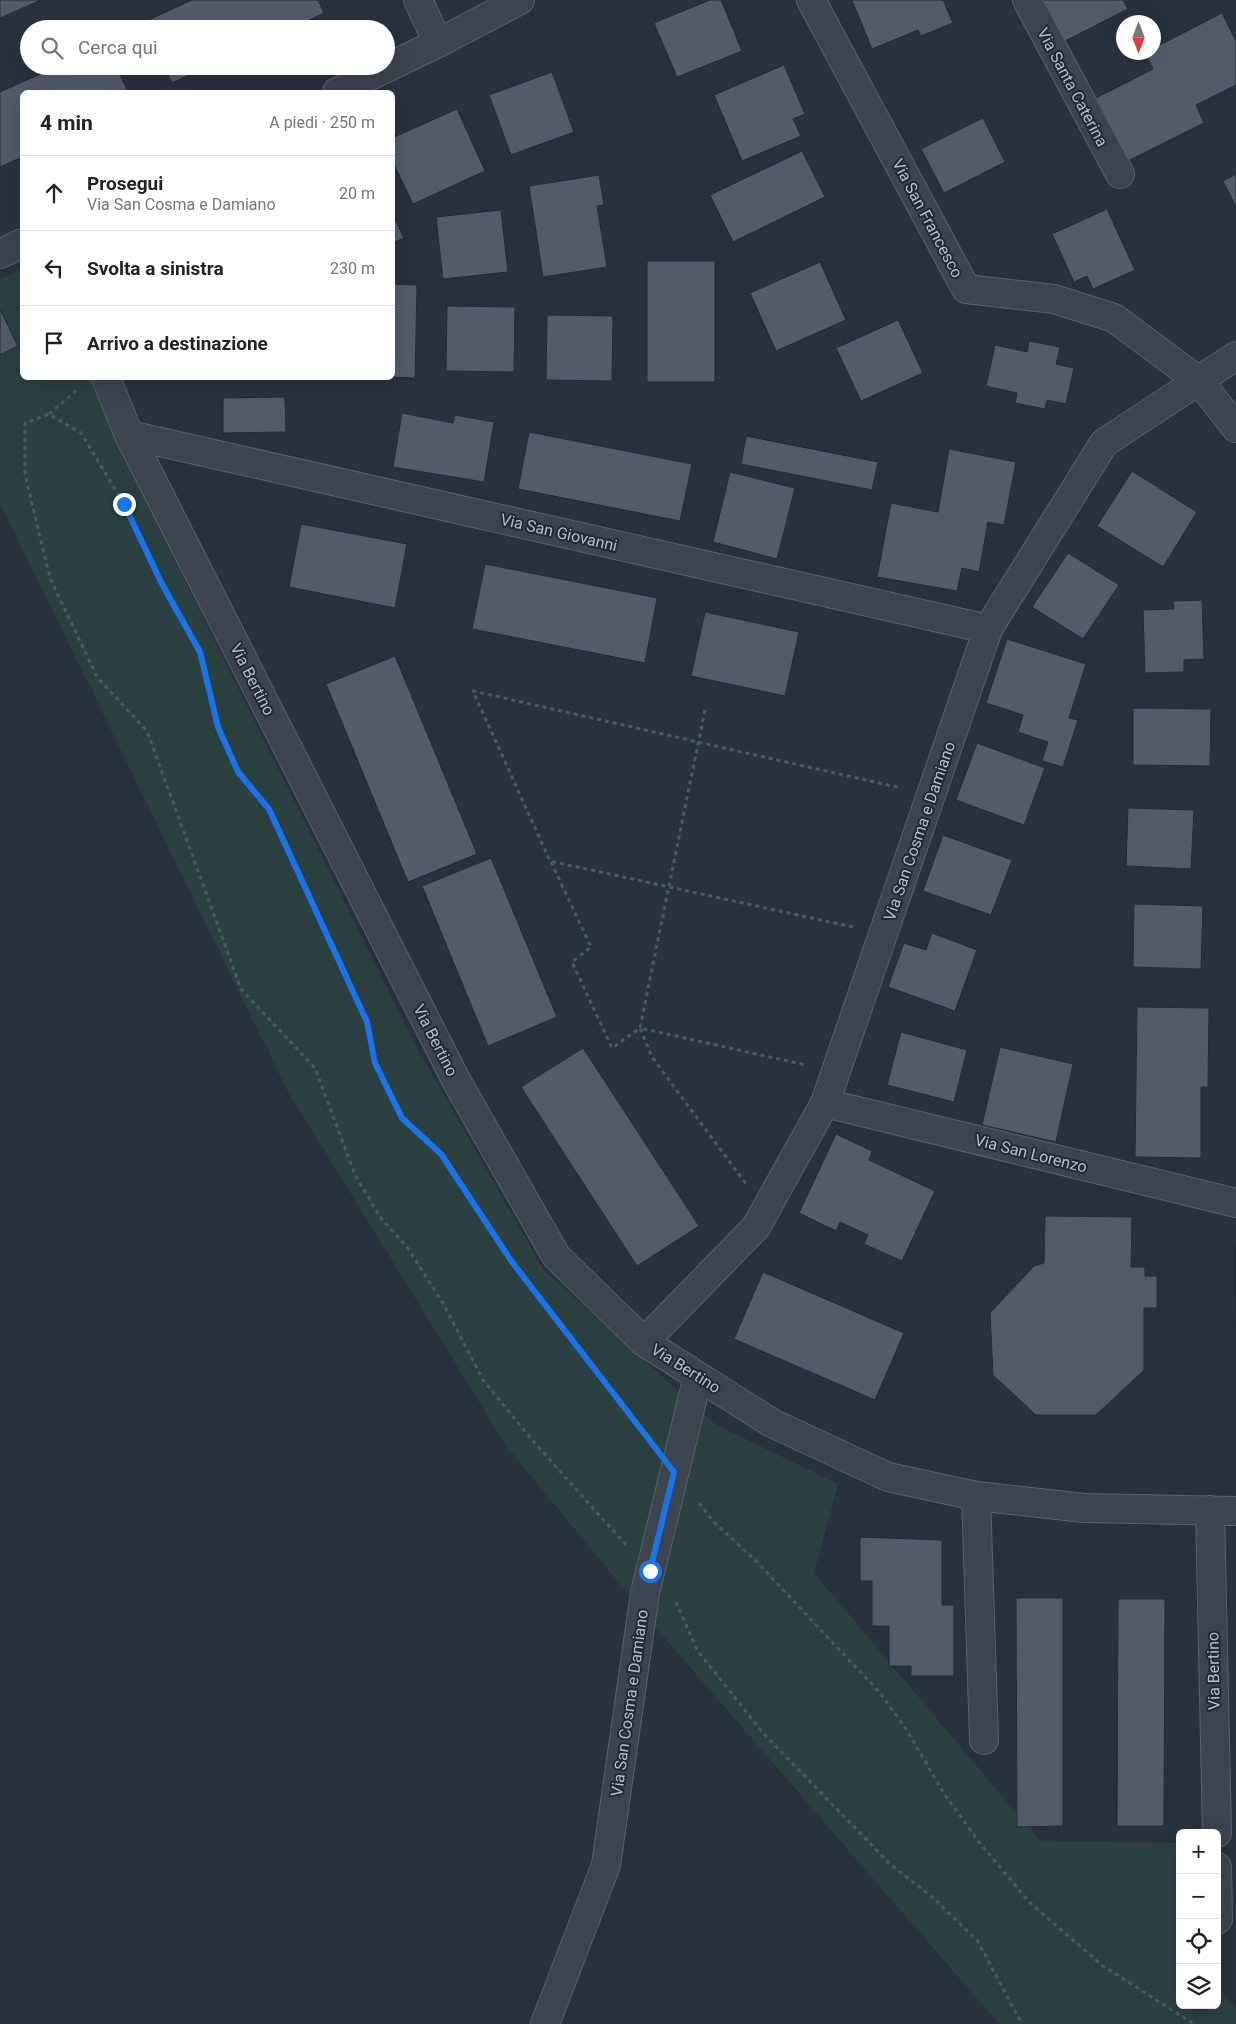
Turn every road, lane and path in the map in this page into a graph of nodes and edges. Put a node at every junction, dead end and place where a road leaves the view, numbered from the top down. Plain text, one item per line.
1 (418, 0) edge
2 (520, 0) edge
3 (811, 0) edge
4 (1026, 0) edge
5 (438, 43) junction
6 (395, 64) edge
7 (372, 75) edge
8 (341, 90) edge
9 (1120, 174) dead end
10 (20, 245) edge
11 (0, 254) edge
12 (1236, 356) edge
13 (1199, 380) junction
14 (95, 381) edge
15 (50, 414) junction
16 (1236, 428) edge
17 (129, 435) junction
18 (988, 628) junction
19 (705, 710) dead end
20 (698, 742) junction
21 (931, 795) junction
22 (550, 861) junction
23 (669, 887) junction
24 (883, 934) junction
25 (640, 1028) junction
26 (836, 1072) junction
27 (825, 1103) junction
28 (1236, 1203) edge
29 (765, 1210) junction
30 (644, 1342) junction
31 (698, 1376) junction
32 (674, 1472) junction
33 (976, 1496) junction
34 (1223, 1511) edge
35 (650, 1571) junction
36 (984, 1740) dead end
37 (1216, 1829) edge
38 (545, 2024) edge
39 (1022, 2024) edge
40 (1194, 2024) edge

1 - 5 street
2 - 5 street
3 - 13 street, Via San Francesco
4 - 9 street, Via Santa Caterina
5 - 6 street
7 - 8 street
10 - 11 street
12 - 13 street, Via San Cosma e Damiano
13 - 16 street
13 - 18 street, Via San Cosma e Damiano
14 - 15 path
14 - 17 street, Via Bertino
15 - 32 path
15 - 35 path
17 - 18 street, Via San Giovanni
17 - 30 street, Via Bertino
18 - 21 street, Via San Cosma e Damiano
19 - 20 path
20 - 21 path
20 - 22 path
20 - 23 path
21 - 24 street, Via San Cosma e Damiano
22 - 23 path
22 - 25 path
23 - 24 path
23 - 25 path
24 - 26 street, Via San Cosma e Damiano
25 - 26 path
25 - 29 path
26 - 27 street, Via San Cosma e Damiano
27 - 28 street, Via San Lorenzo
27 - 29 street, Via San Cosma e Damiano
29 - 30 street, Via San Cosma e Damiano
30 - 31 street, Via Bertino
31 - 32 street, Via San Cosma e Damiano
31 - 33 street, Via Bertino
32 - 35 street, Via San Cosma e Damiano
32 - 40 path
33 - 34 street, Via Bertino
33 - 36 street
34 - 37 street, Via Bertino
35 - 38 street, Via San Cosma e Damiano
35 - 39 path

